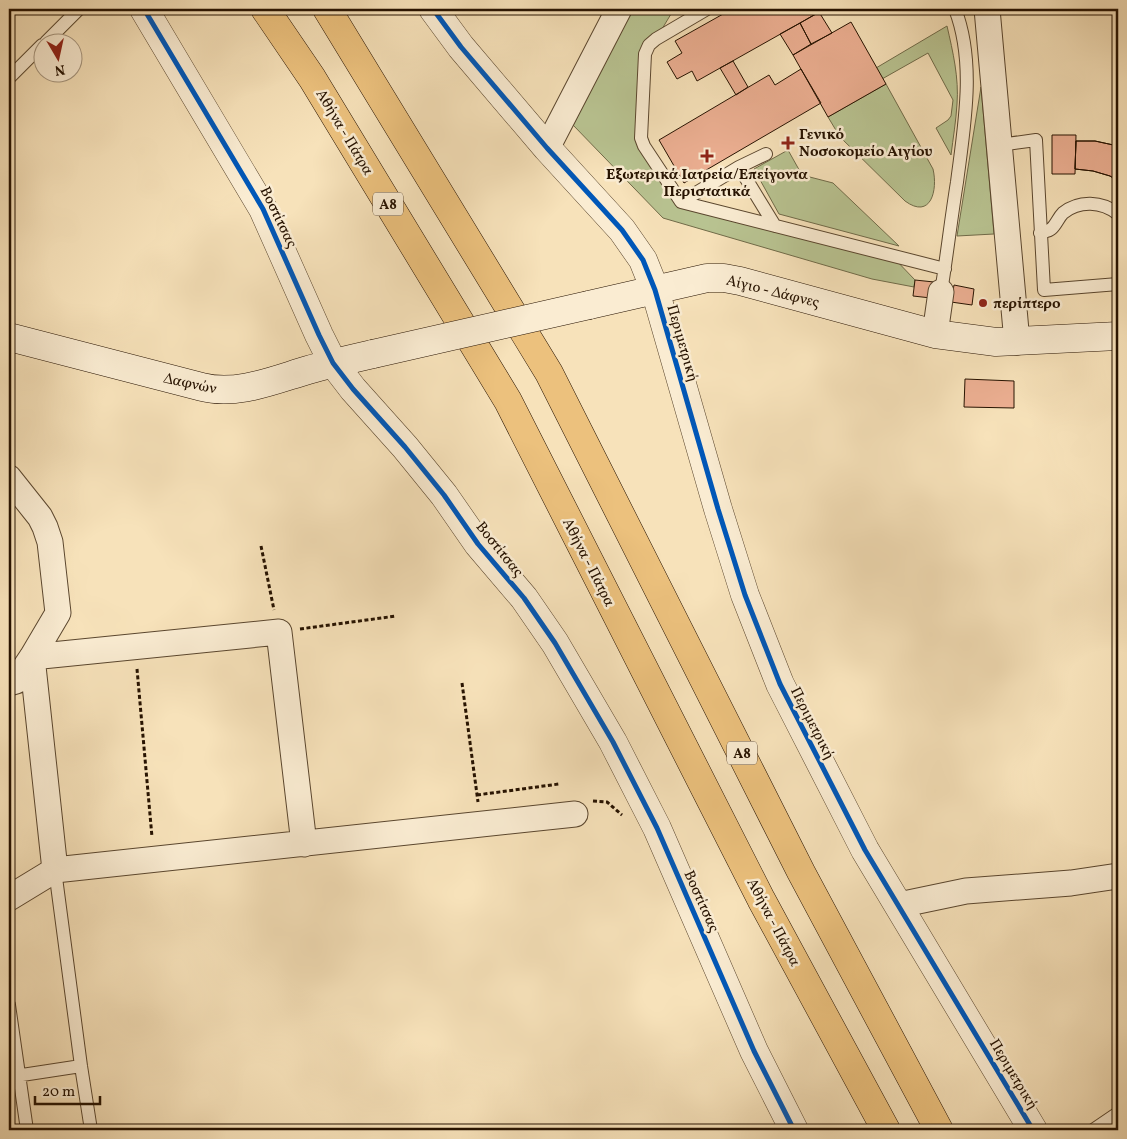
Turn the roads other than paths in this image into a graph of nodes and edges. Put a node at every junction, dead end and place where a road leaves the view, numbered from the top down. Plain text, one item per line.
1 (79, 9) edge
2 (144, 9) edge
3 (265, 9) edge
4 (327, 9) edge
5 (433, 9) edge
6 (619, 9) edge
7 (707, 9) edge
8 (955, 9) edge
9 (987, 9) edge
10 (56, 32) edge
11 (32, 56) edge
12 (9, 78) edge
13 (999, 144) junction
14 (547, 148) junction
15 (766, 154) dead end
16 (739, 167) junction
17 (681, 202) junction
18 (1118, 214) edge
19 (775, 226) junction
20 (1040, 233) junction
21 (943, 280) junction
22 (1118, 284) edge
23 (655, 290) junction
24 (935, 334) junction
25 (1118, 336) edge
26 (9, 337) edge
27 (1017, 342) junction
28 (372, 354) joint
29 (333, 363) junction
30 (9, 478) edge
31 (32, 657) junction
32 (9, 683) edge
33 (583, 808) road end
34 (304, 844) junction
35 (56, 870) junction
36 (1118, 876) edge
37 (9, 898) edge
38 (899, 905) junction
39 (9, 1006) edge
40 (81, 1066) junction
41 (14, 1076) edge
42 (1118, 1113) edge
43 (27, 1130) edge
44 (91, 1130) edge
45 (794, 1130) edge
46 (886, 1130) edge
47 (940, 1130) edge
48 (1033, 1130) edge
49 (1093, 1130) edge

1 - 10 lane
2 - 29 street, Βοστίτσας
3 - 46 highway, Αθήνα - Πάτρα / Α8
4 - 47 highway, Α8
5 - 14 street, Περιμετρική
6 - 14 street
7 - 17 lane
8 - 21 lane
9 - 13 street
11 - 12 lane
13 - 20 lane
13 - 27 street
14 - 23 street, Περιμετρική
15 - 16 lane
16 - 17 lane
16 - 19 lane
17 - 19 lane
18 - 20 lane
19 - 21 lane
20 - 22 lane
21 - 24 street
23 - 24 street, Αίγιο - Δάφνες
23 - 28 street, Αίγιο - Δάφνες, bridge
23 - 38 street, Περιμετρική
24 - 27 street, Αίγιο - Δάφνες
25 - 27 street, Αίγιο - Δάφνες
26 - 29 street, Δαφνών
28 - 29 street, Δαφνών
29 - 45 street, Βοστίτσας
30 - 31 street
31 - 32 street
31 - 34 street
31 - 35 street
33 - 34 street
34 - 35 street
35 - 37 street
35 - 40 lane
36 - 38 street
38 - 48 street, Περιμετρική
39 - 41 lane
40 - 41 lane
40 - 44 lane
41 - 43 lane
42 - 49 lane

